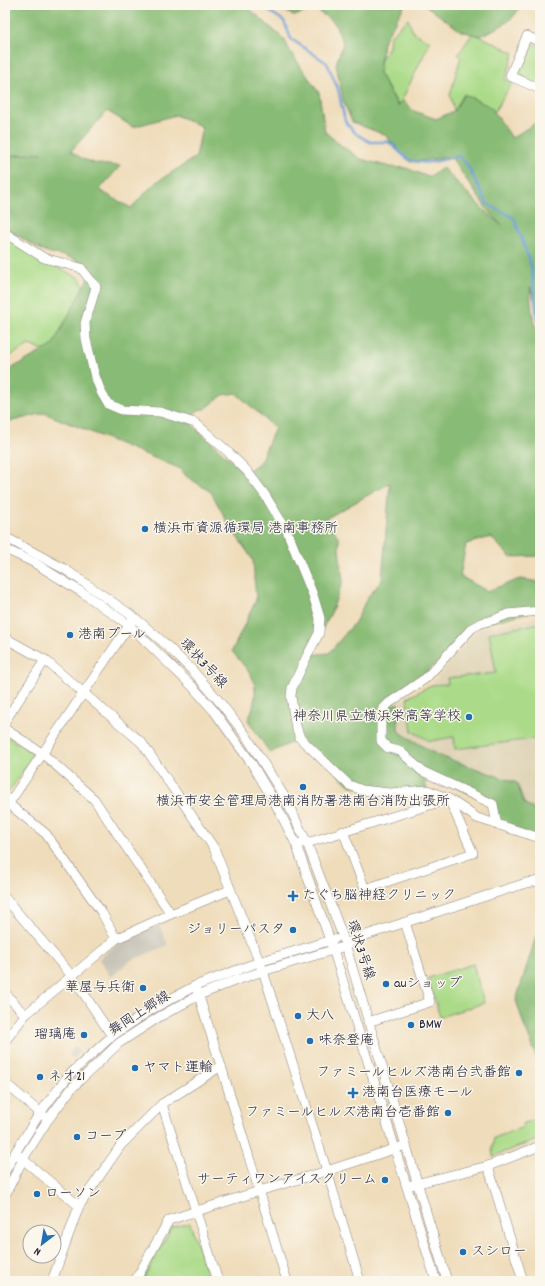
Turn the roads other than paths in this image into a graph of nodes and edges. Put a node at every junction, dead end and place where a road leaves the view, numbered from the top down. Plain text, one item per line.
1 (540, 42) edge
2 (540, 90) edge
3 (5, 233) edge
4 (5, 537) edge
5 (5, 549) edge
6 (540, 611) edge
7 (132, 621) junction
8 (5, 638) edge
9 (46, 660) junction
10 (84, 693) junction
11 (5, 721) edge
12 (5, 729) edge
13 (42, 754) junction
14 (449, 799) junction
15 (6, 804) edge
16 (497, 825) junction
17 (343, 831) junction
18 (540, 838) edge
19 (307, 843) junction
20 (296, 844) junction
21 (540, 881) edge
22 (230, 890) junction
23 (5, 898) edge
24 (171, 914) junction
25 (405, 922) junction
26 (343, 937) junction
27 (116, 939) junction
28 (354, 939) junction
29 (330, 940) junction
30 (346, 946) junction
31 (333, 950) junction
32 (259, 962) junction
33 (263, 971) junction
34 (72, 976) junction
35 (197, 990) junction
36 (5, 993) edge
37 (25, 1015) junction
38 (368, 1022) junction
39 (112, 1036) junction
40 (5, 1041) edge
41 (222, 1066) junction
42 (5, 1083) edge
43 (162, 1104) junction
44 (40, 1113) junction
45 (48, 1120) junction
46 (405, 1145) junction
47 (540, 1146) edge
48 (394, 1149) junction
49 (15, 1153) junction
50 (23, 1159) junction
51 (488, 1166) junction
52 (5, 1171) edge
53 (327, 1171) junction
54 (416, 1184) junction
55 (406, 1187) junction
56 (259, 1191) junction
57 (5, 1195) edge
58 (79, 1206) junction
59 (197, 1211) junction
60 (52, 1281) edge
61 (135, 1281) edge
62 (218, 1281) edge
63 (287, 1281) edge
64 (360, 1281) edge
65 (436, 1281) edge
66 (447, 1281) edge
67 (523, 1281) edge

1 - 2 street
3 - 14 street
4 - 7 street, 環状3号線
5 - 7 street, 環状3号線
6 - 16 street
7 - 10 street
7 - 19 street, 環状3号線
7 - 20 street, 環状3号線
8 - 9 street
9 - 10 street
9 - 11 street
10 - 13 street
10 - 22 street
12 - 13 street
13 - 15 street
13 - 24 street
14 - 16 street
14 - 17 street
14 - 17 street
15 - 27 street
16 - 18 street
17 - 19 street
19 - 20 street
19 - 26 street, 環状3号線
20 - 29 street, 環状3号線
21 - 25 street, 舞岡上郷線
22 - 24 street
22 - 32 street
23 - 34 street
24 - 27 street
25 - 28 street, 舞岡上郷線
25 - 38 street
26 - 28 street, 舞岡上郷線
26 - 29 street, 舞岡上郷線
26 - 30 street, 環状3号線
27 - 34 street
28 - 30 street, 舞岡上郷線
29 - 31 street, 環状3号線
29 - 32 street, 舞岡上郷線
30 - 31 street, 舞岡上郷線
30 - 38 street, 環状3号線
31 - 33 street, 舞岡上郷線
31 - 48 street, 環状3号線
32 - 33 street
32 - 35 street, 舞岡上郷線
33 - 35 street, 舞岡上郷線
33 - 53 street
34 - 37 street
34 - 39 street
35 - 39 street, 舞岡上郷線
35 - 41 street
35 - 45 street, 舞岡上郷線
36 - 37 street
37 - 40 street
38 - 46 street, 環状3号線
39 - 44 street, 舞岡上郷線
41 - 43 street
41 - 56 street
42 - 44 street
43 - 58 street
43 - 59 street
44 - 45 street
44 - 49 street, 舞岡上郷線
45 - 50 street, 舞岡上郷線
46 - 48 street
46 - 54 street, 環状3号線
47 - 51 street
48 - 53 street
48 - 55 street, 環状3号線
49 - 50 street
49 - 52 street, 舞岡上郷線
50 - 57 street, 舞岡上郷線
50 - 58 street
51 - 54 street
51 - 67 street
53 - 56 street
53 - 64 street
54 - 55 street
54 - 66 street, 環状3号線
55 - 65 street, 環状3号線
56 - 59 street
56 - 63 street
58 - 60 street
59 - 61 street
59 - 62 street

